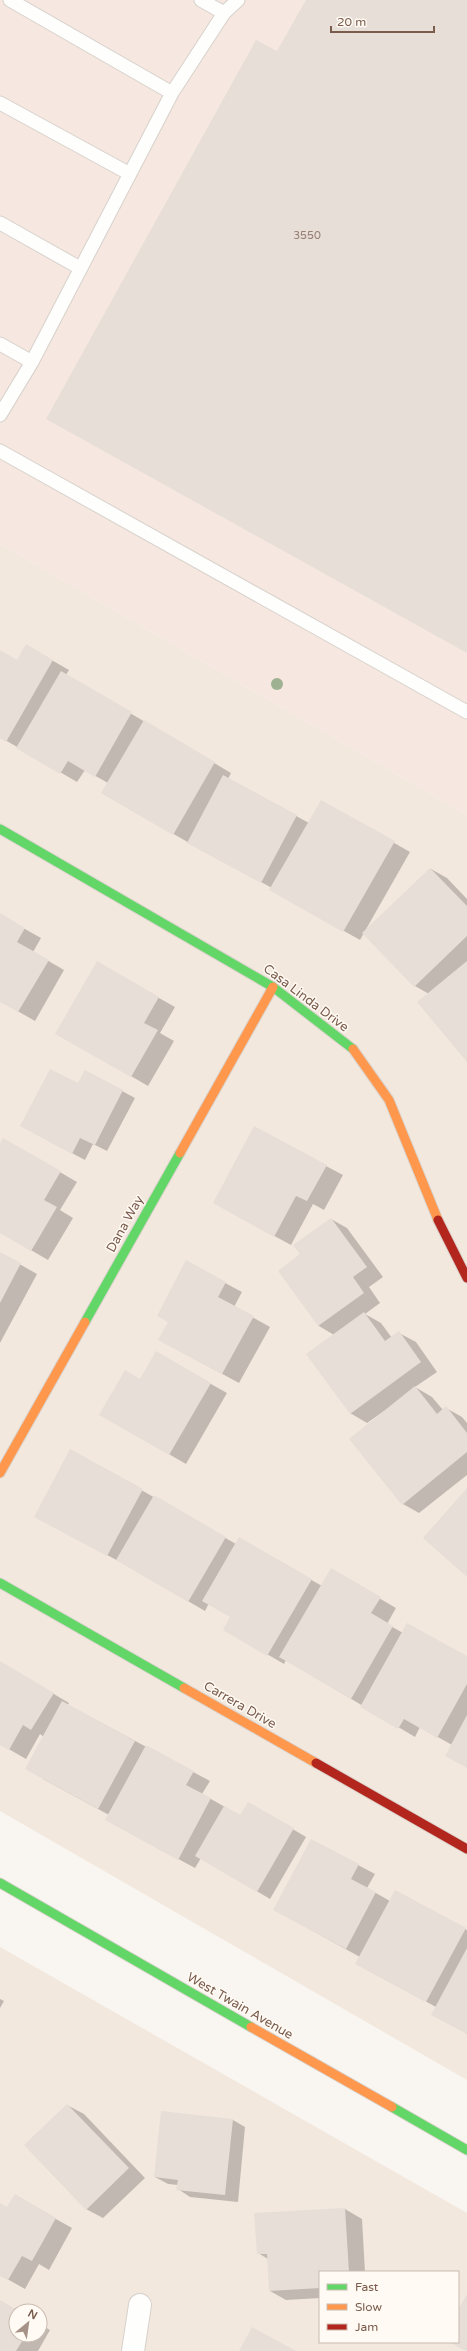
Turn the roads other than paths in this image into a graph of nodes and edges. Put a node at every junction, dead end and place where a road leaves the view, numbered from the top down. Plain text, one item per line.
1 (10, 0) edge
2 (201, 0) edge
3 (238, 0) edge
4 (224, 13) junction
5 (172, 93) junction
6 (0, 103) edge
7 (130, 174) junction
8 (0, 223) edge
9 (80, 268) junction
10 (0, 344) edge
11 (32, 362) junction
12 (0, 415) edge
13 (0, 450) edge
14 (467, 712) edge
15 (0, 829) edge
16 (274, 987) junction
17 (467, 1278) edge
18 (0, 1473) edge
19 (0, 1583) edge
20 (467, 1849) edge
21 (0, 1883) edge
22 (467, 2150) edge
23 (140, 2305) dead end
24 (133, 2351) edge

1 - 5 lane
2 - 4 lane
3 - 4 lane
4 - 5 lane
5 - 7 lane
6 - 7 lane
7 - 9 lane
8 - 9 lane
9 - 11 lane
10 - 11 lane
11 - 12 lane
13 - 14 lane
15 - 16 street, Casa Linda Drive
16 - 17 street, Casa Linda Drive
16 - 18 street, Dana Way
19 - 20 street, Carrera Drive
21 - 22 street, West Twain Avenue
23 - 24 street

